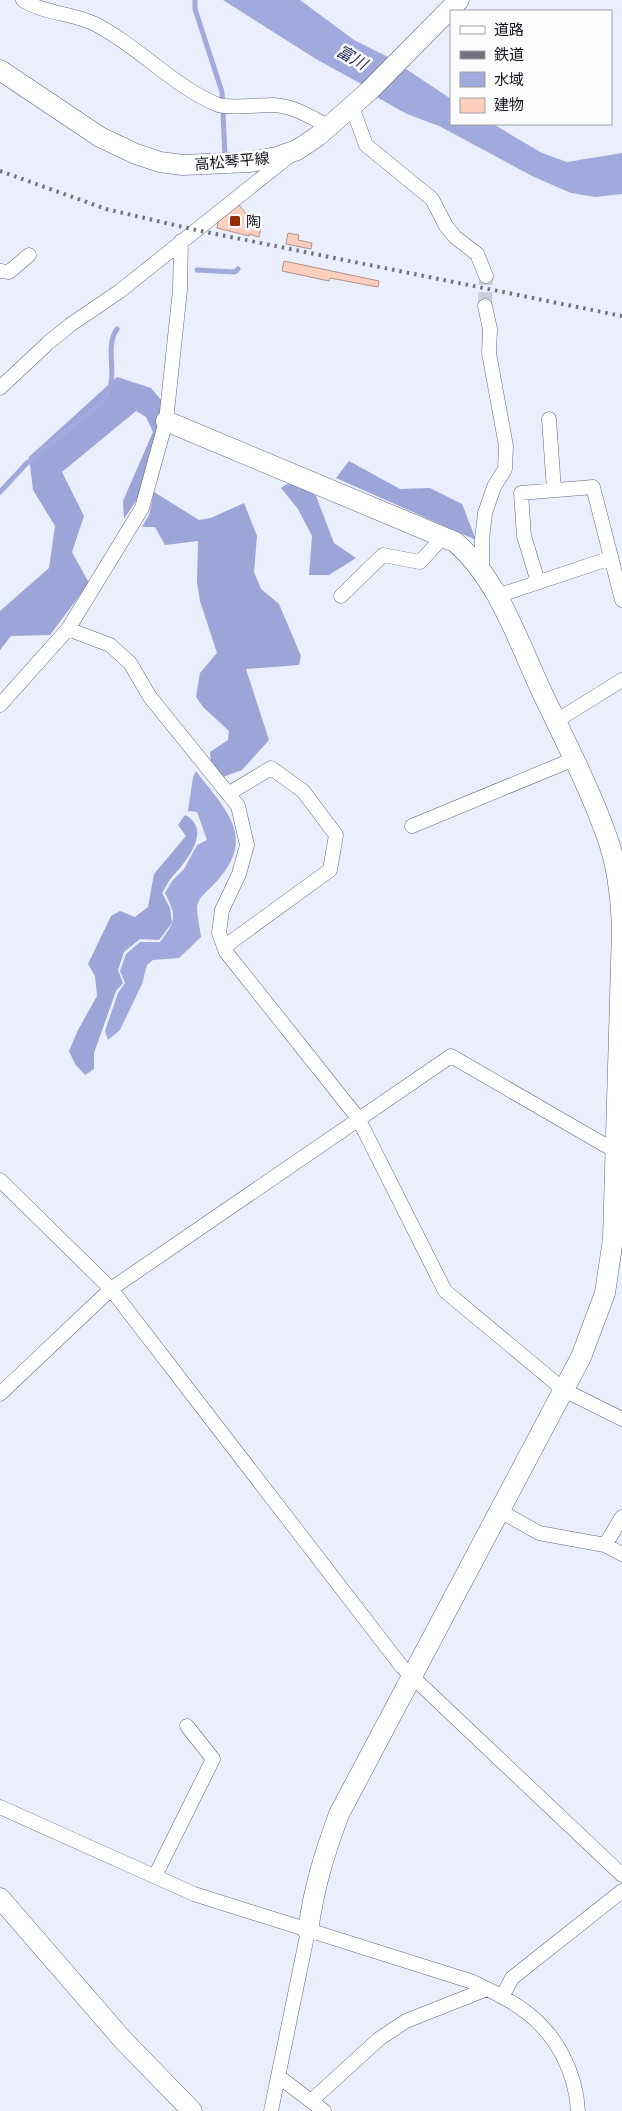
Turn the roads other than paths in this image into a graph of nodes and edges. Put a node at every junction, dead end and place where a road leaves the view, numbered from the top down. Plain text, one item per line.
1 (23, 0) edge
2 (459, 0) edge
3 (0, 70) edge
4 (352, 107) junction
5 (329, 128) junction
6 (297, 150) junction
7 (181, 241) junction
8 (29, 254) dead end
9 (0, 271) edge
10 (486, 276) tunnel mouth
11 (485, 306) tunnel mouth
12 (0, 388) edge
13 (549, 419) dead end
14 (166, 421) junction
15 (554, 490) junction
16 (443, 537) junction
17 (611, 558) junction
18 (482, 570) junction
19 (538, 582) junction
20 (341, 596) dead end
21 (497, 596) junction
22 (622, 600) edge
23 (68, 629) junction
24 (622, 680) edge
25 (0, 705) edge
26 (556, 721) junction
27 (574, 760) junction
28 (228, 794) junction
29 (412, 826) dead end
30 (619, 870) edge
31 (622, 930) edge
32 (224, 947) junction
33 (358, 1118) junction
34 (621, 1125) edge
35 (617, 1152) junction
36 (0, 1180) edge
37 (111, 1289) junction
38 (564, 1390) junction
39 (0, 1394) edge
40 (622, 1419) edge
41 (500, 1511) junction
42 (622, 1516) edge
43 (605, 1545) junction
44 (622, 1554) edge
45 (412, 1675) junction
46 (187, 1726) dead end
47 (0, 1807) edge
48 (622, 1875) edge
49 (155, 1876) junction
50 (622, 1890) edge
51 (0, 1898) edge
52 (308, 1931) junction
53 (487, 1989) junction
54 (502, 1997) junction
55 (278, 2076) junction
56 (311, 2101) junction
57 (192, 2111) edge
58 (271, 2111) edge
59 (324, 2111) edge
60 (578, 2111) edge

1 - 5 street
2 - 4 street, 高松琴平線
3 - 6 street, 高松琴平線
4 - 5 street, 高松琴平線
4 - 10 street
5 - 6 street, 高松琴平線
6 - 7 street
7 - 12 street
7 - 14 street
8 - 9 street
11 - 18 street
13 - 15 street
14 - 16 street
14 - 23 street
15 - 17 street
15 - 19 street
16 - 18 street
16 - 20 street
17 - 19 street
17 - 22 street
18 - 21 street
19 - 21 street
21 - 26 street
23 - 25 street
23 - 28 street
24 - 26 street
26 - 27 street
27 - 29 street
27 - 30 street
28 - 32 street
28 - 32 street
30 - 31 street
31 - 34 street
32 - 33 street
33 - 35 street
33 - 37 street
33 - 38 street
34 - 35 street
35 - 38 street
36 - 37 street
37 - 39 street
37 - 45 street
38 - 40 street
38 - 41 street
41 - 43 street
41 - 45 street
42 - 43 street
43 - 44 street
45 - 48 street
45 - 52 street
46 - 49 street
47 - 49 street
49 - 52 street
50 - 54 street
51 - 57 street
52 - 53 street
52 - 55 street
53 - 54 street
53 - 56 street
54 - 60 street
55 - 56 street
55 - 58 street
56 - 59 street

